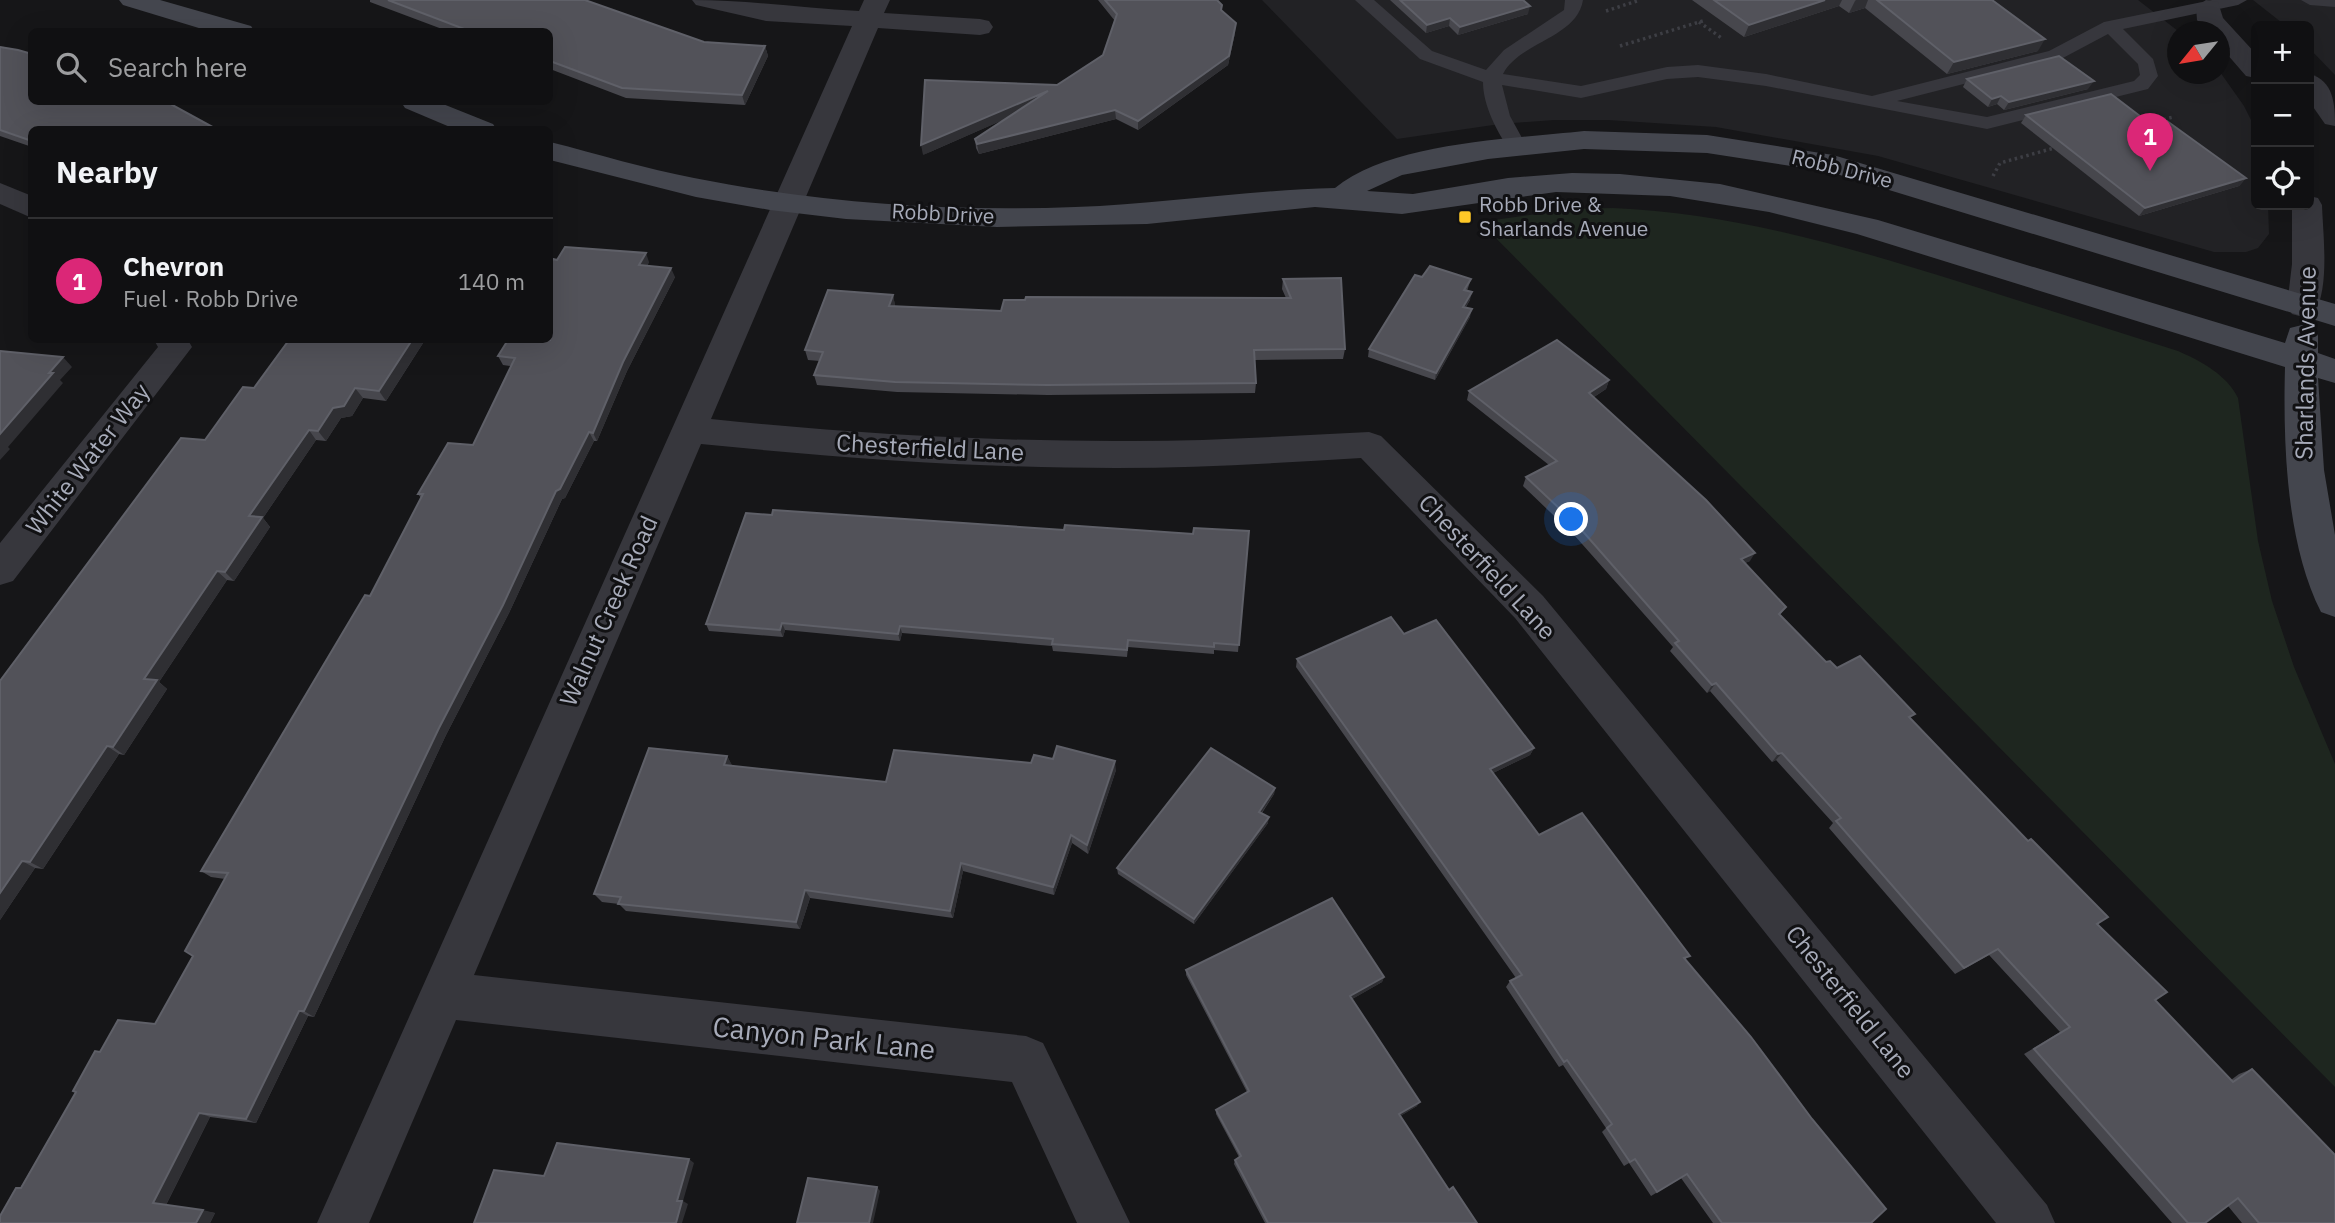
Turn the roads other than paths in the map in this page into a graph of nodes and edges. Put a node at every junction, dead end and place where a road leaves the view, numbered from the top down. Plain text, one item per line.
1 (132, 0) edge
2 (705, 0) edge
3 (1364, 0) edge
4 (1574, 0) edge
5 (2204, 3) edge
6 (872, 10) edge
7 (2242, 12) edge
8 (2110, 26) junction
9 (980, 27) dead end
10 (228, 28) edge
11 (2251, 65) edge
12 (1490, 78) junction
13 (2310, 84) edge
14 (1872, 102) junction
15 (422, 105) edge
16 (2335, 118) edge
17 (473, 126) edge
18 (1517, 147) junction
19 (553, 152) edge
20 (0, 192) edge
21 (1342, 197) junction
22 (788, 202) junction
23 (28, 207) edge
24 (2307, 210) edge
25 (2303, 306) junction
26 (2335, 315) edge
27 (173, 343) edge
28 (2301, 360) junction
29 (2335, 371) edge
30 (688, 430) junction
31 (0, 570) edge
32 (2335, 601) edge
33 (442, 995) junction
34 (343, 1223) edge
35 (1104, 1223) edge
36 (2029, 1223) edge

1 - 10 main road
2 - 6 street
3 - 12 lane
4 - 12 lane
5 - 7 street
5 - 8 lane
5 - 11 street
6 - 9 street
6 - 22 street, Walnut Creek Road
8 - 14 lane
8 - 14 lane
12 - 14 lane
12 - 18 lane
13 - 16 street
15 - 17 main road
18 - 21 main road, Robb Drive
18 - 25 main road, Robb Drive
19 - 22 main road, Robb Drive
20 - 23 street
21 - 22 main road, Robb Drive
21 - 28 main road, Robb Drive
22 - 30 street, Walnut Creek Road
24 - 25 street, Sharlands Avenue
25 - 26 main road, Robb Drive
25 - 28 main road, Sharlands Avenue
27 - 31 street, White Water Way
28 - 29 main road, Robb Drive
28 - 32 main road, Sharlands Avenue
30 - 33 street, Walnut Creek Road
30 - 36 street, Chesterfield Lane
33 - 34 street, Walnut Creek Road
33 - 35 street, Canyon Park Lane

